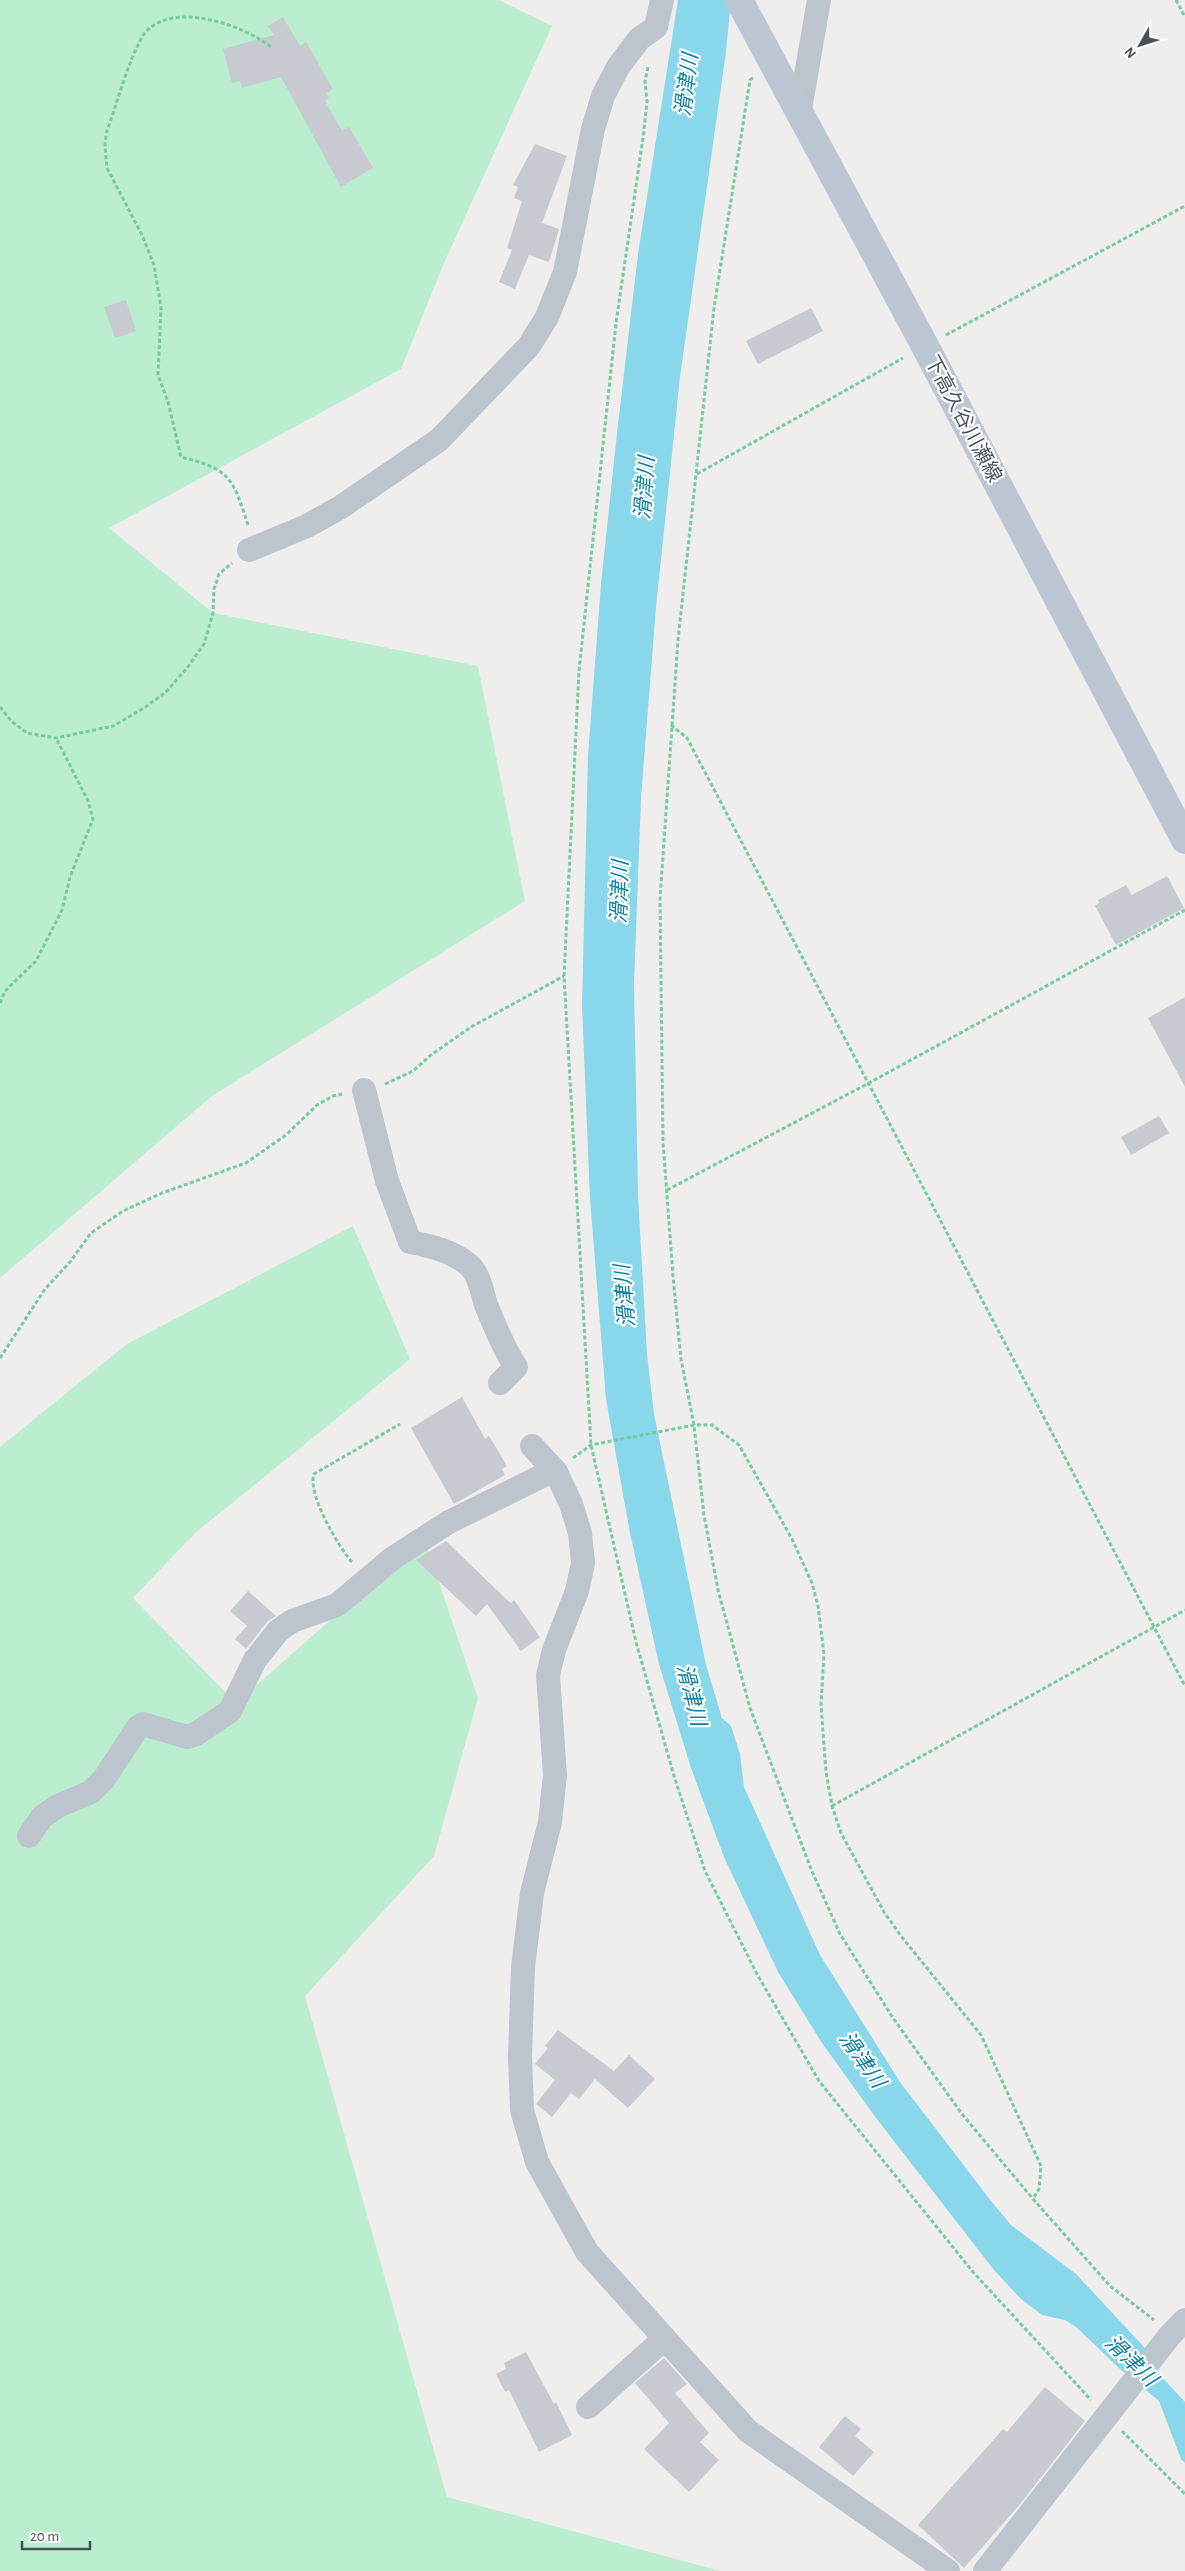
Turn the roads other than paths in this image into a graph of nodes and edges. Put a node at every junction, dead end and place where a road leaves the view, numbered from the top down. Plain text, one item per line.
1 (662, 0) edge
2 (819, 0) edge
3 (741, 5) edge
4 (799, 115) junction
5 (249, 550) road end
6 (1185, 840) edge
7 (364, 1090) road end
8 (500, 1383) dead end
9 (532, 1446) dead end
10 (556, 1472) junction
11 (29, 1836) dead end
12 (1174, 2332) edge
13 (664, 2339) junction
14 (588, 2407) dead end
15 (948, 2571) edge
16 (985, 2571) edge

1 - 5 street
2 - 4 street
3 - 4 main road, 下高久谷川瀬線
4 - 6 main road, 下高久谷川瀬線
7 - 8 street
9 - 10 street
10 - 11 street
10 - 13 street
12 - 16 street
13 - 14 street
13 - 15 street

